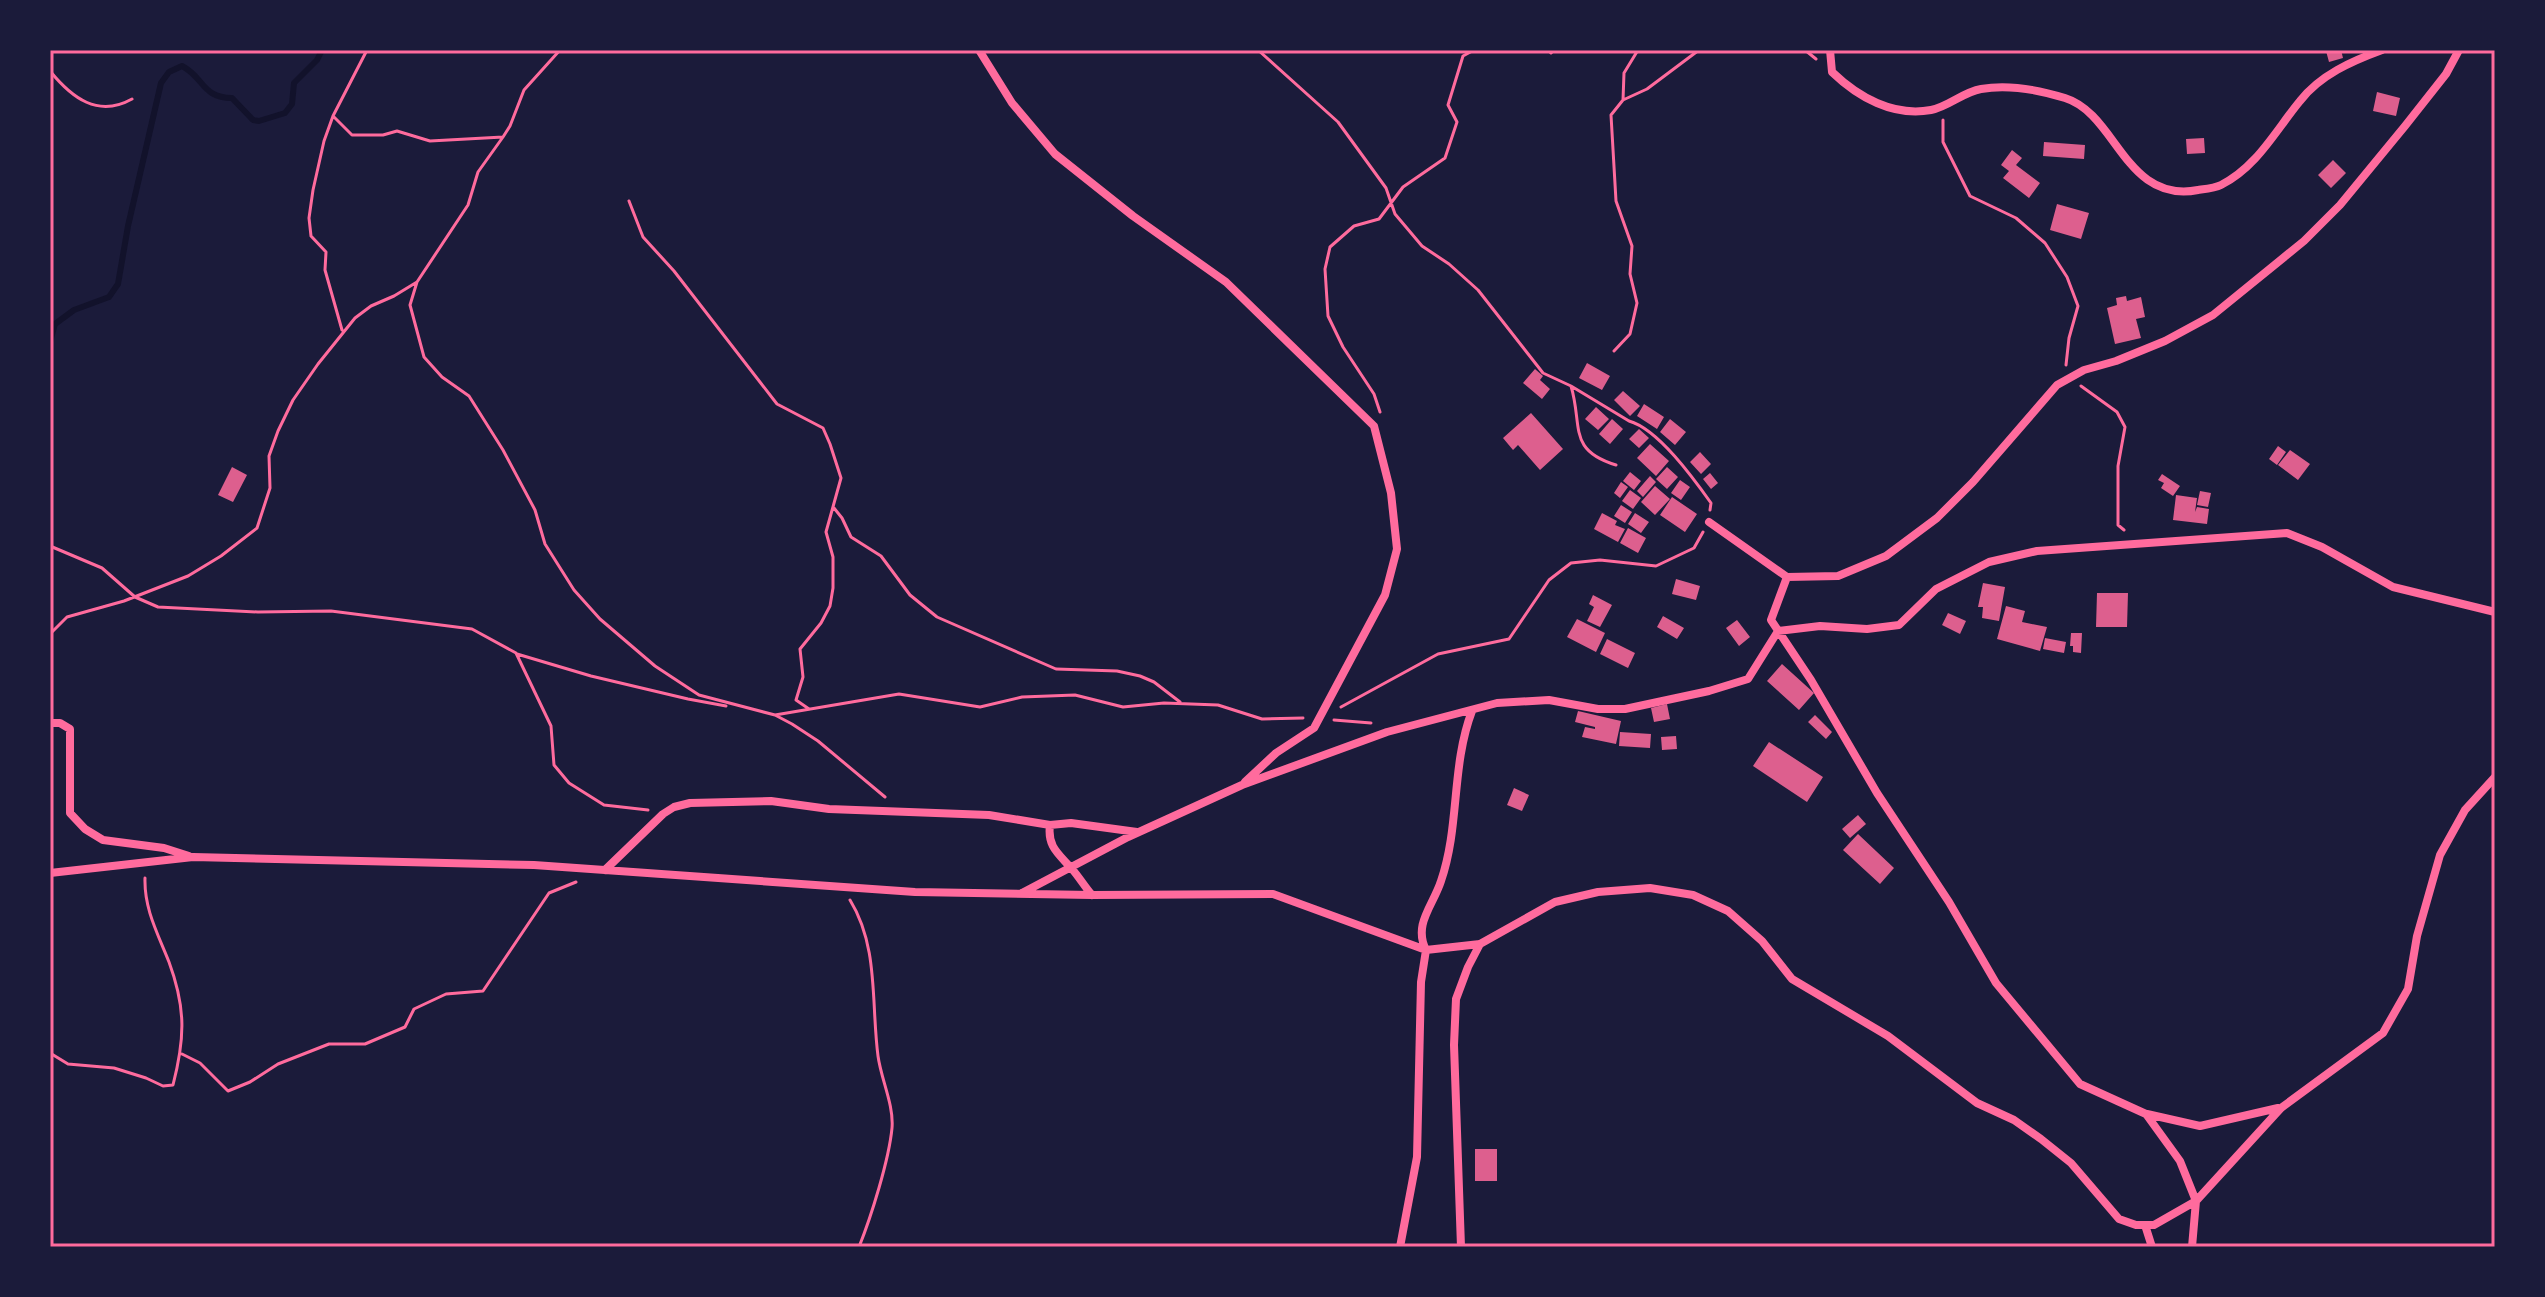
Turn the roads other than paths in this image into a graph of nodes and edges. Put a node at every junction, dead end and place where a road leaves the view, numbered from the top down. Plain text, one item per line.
1 (979, 50) edge
2 (1830, 50) edge
3 (2382, 50) edge
4 (2459, 50) edge
5 (1709, 522) road end
6 (1787, 577) junction
7 (2495, 612) edge
8 (1778, 631) junction
9 (1472, 711) junction
10 (50, 723) edge
11 (2495, 777) edge
12 (1242, 785) junction
13 (1050, 825) junction
14 (1139, 833) junction
15 (193, 857) junction
16 (1070, 867) junction
17 (605, 870) junction
18 (50, 873) edge
19 (1019, 894) junction
20 (1092, 895) junction
21 (1480, 944) junction
22 (1426, 950) junction
23 (2281, 1108) junction
24 (2146, 1114) junction
25 (2196, 1201) junction
26 (2145, 1225) junction
27 (1400, 1247) edge
28 (1461, 1247) edge
29 (2152, 1247) edge
30 (2192, 1247) edge

1 - 12 street
2 - 3 street
4 - 6 street
5 - 6 street
6 - 8 street
7 - 8 street
8 - 9 street
8 - 24 street
9 - 12 street
9 - 22 street
10 - 15 street
11 - 23 street
12 - 14 street
13 - 14 street
13 - 16 street
13 - 17 street
14 - 16 street
15 - 17 street
15 - 18 street
16 - 19 street
16 - 20 street
17 - 19 street
19 - 20 street
20 - 22 street
21 - 22 street
21 - 26 street
21 - 28 street
22 - 27 street
23 - 24 street
23 - 25 street
24 - 25 street
25 - 26 street
25 - 30 street
26 - 29 street

